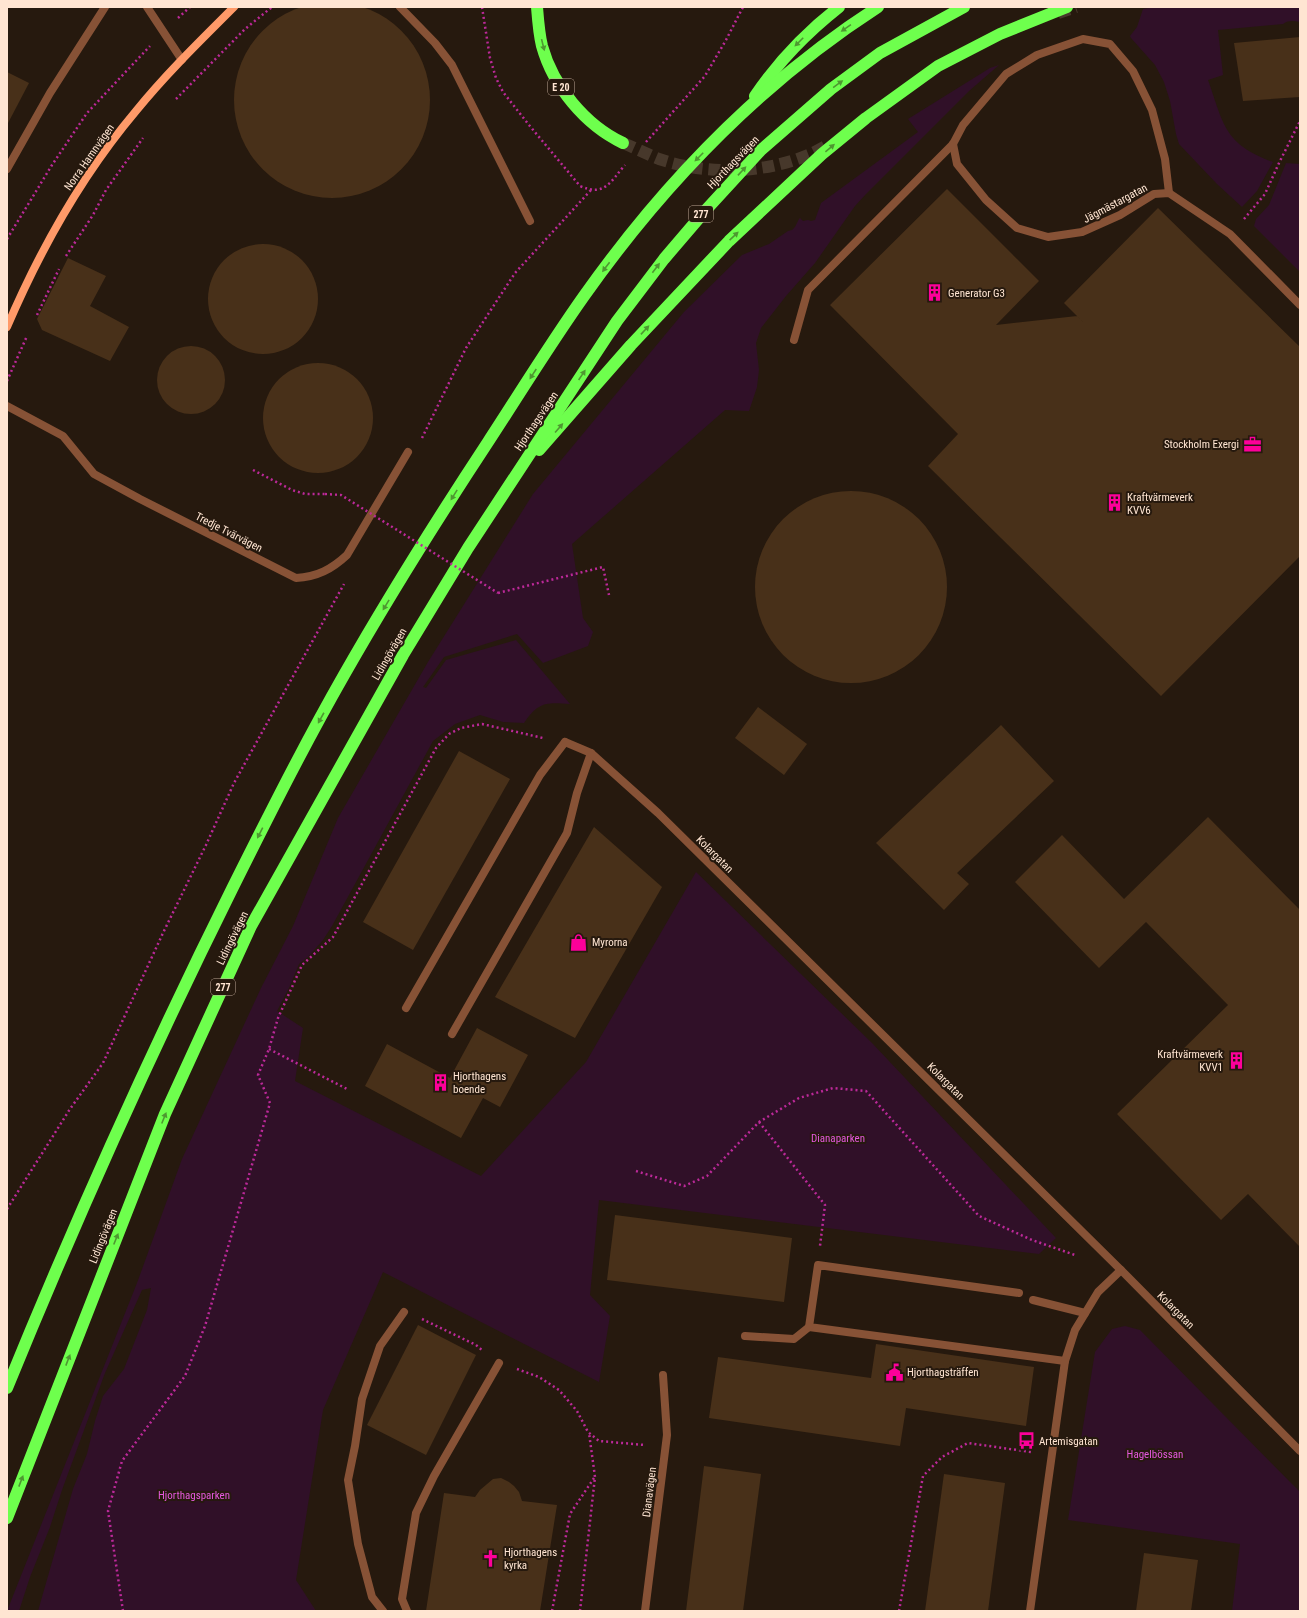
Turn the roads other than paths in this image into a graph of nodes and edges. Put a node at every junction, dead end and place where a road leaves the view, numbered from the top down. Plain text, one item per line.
1 (105, 7) edge
2 (147, 7) edge
3 (234, 7) edge
4 (241, 7) edge
5 (400, 7) edge
6 (537, 7) edge
7 (839, 7) edge
8 (878, 7) edge
9 (964, 7) edge
10 (1067, 7) tunnel mouth
11 (220, 22) junction
12 (182, 60) junction
13 (746, 109) junction
14 (623, 143) tunnel mouth
15 (953, 144) junction
16 (7, 169) edge
17 (1169, 193) junction
18 (530, 221) dead end
19 (1300, 305) edge
20 (7, 327) edge
21 (794, 340) dead end
22 (7, 406) edge
23 (408, 452) dead end
24 (506, 489) junction
25 (590, 753) junction
26 (406, 1008) dead end
27 (452, 1034) dead end
28 (1121, 1270) junction
29 (1019, 1293) dead end
30 (1033, 1300) dead end
31 (404, 1312) dead end
32 (1085, 1313) junction
33 (809, 1327) junction
34 (745, 1336) dead end
35 (1065, 1361) junction
36 (500, 1362) road end
37 (663, 1375) dead end
38 (7, 1388) edge
39 (1300, 1451) edge
40 (7, 1518) edge
41 (383, 1611) edge
42 (407, 1611) edge
43 (644, 1611) edge
44 (1030, 1611) edge

1 - 16 street
2 - 12 street
3 - 11 main road, Norra Hamnvägen
4 - 11 main road, Norra Hamnvägen
5 - 18 street
6 -> 14 highway, E 20
7 -> 13 highway
8 -> 13 highway
24 -> 9 highway, Hjorthagsvägen / 277
24 -> 10 highway
11 - 12 main road, Norra Hamnvägen
12 - 20 main road, Norra Hamnvägen
13 -> 38 highway, Lidingövägen
15 - 17 street, Jägmästargatan
15 - 17 street
15 - 21 street
17 - 19 street
22 - 23 street, Tredje Tvärvägen
40 -> 24 highway, Lidingövägen / 277
25 - 26 street, Kolargatan
25 - 27 street
25 - 28 street, Kolargatan
28 - 32 street
28 - 39 street, Kolargatan
29 - 33 street
30 - 32 street
31 - 41 street
32 - 35 street
33 - 34 street
33 - 35 street
35 - 44 street
36 - 42 street
37 - 43 street, Dianavägen

